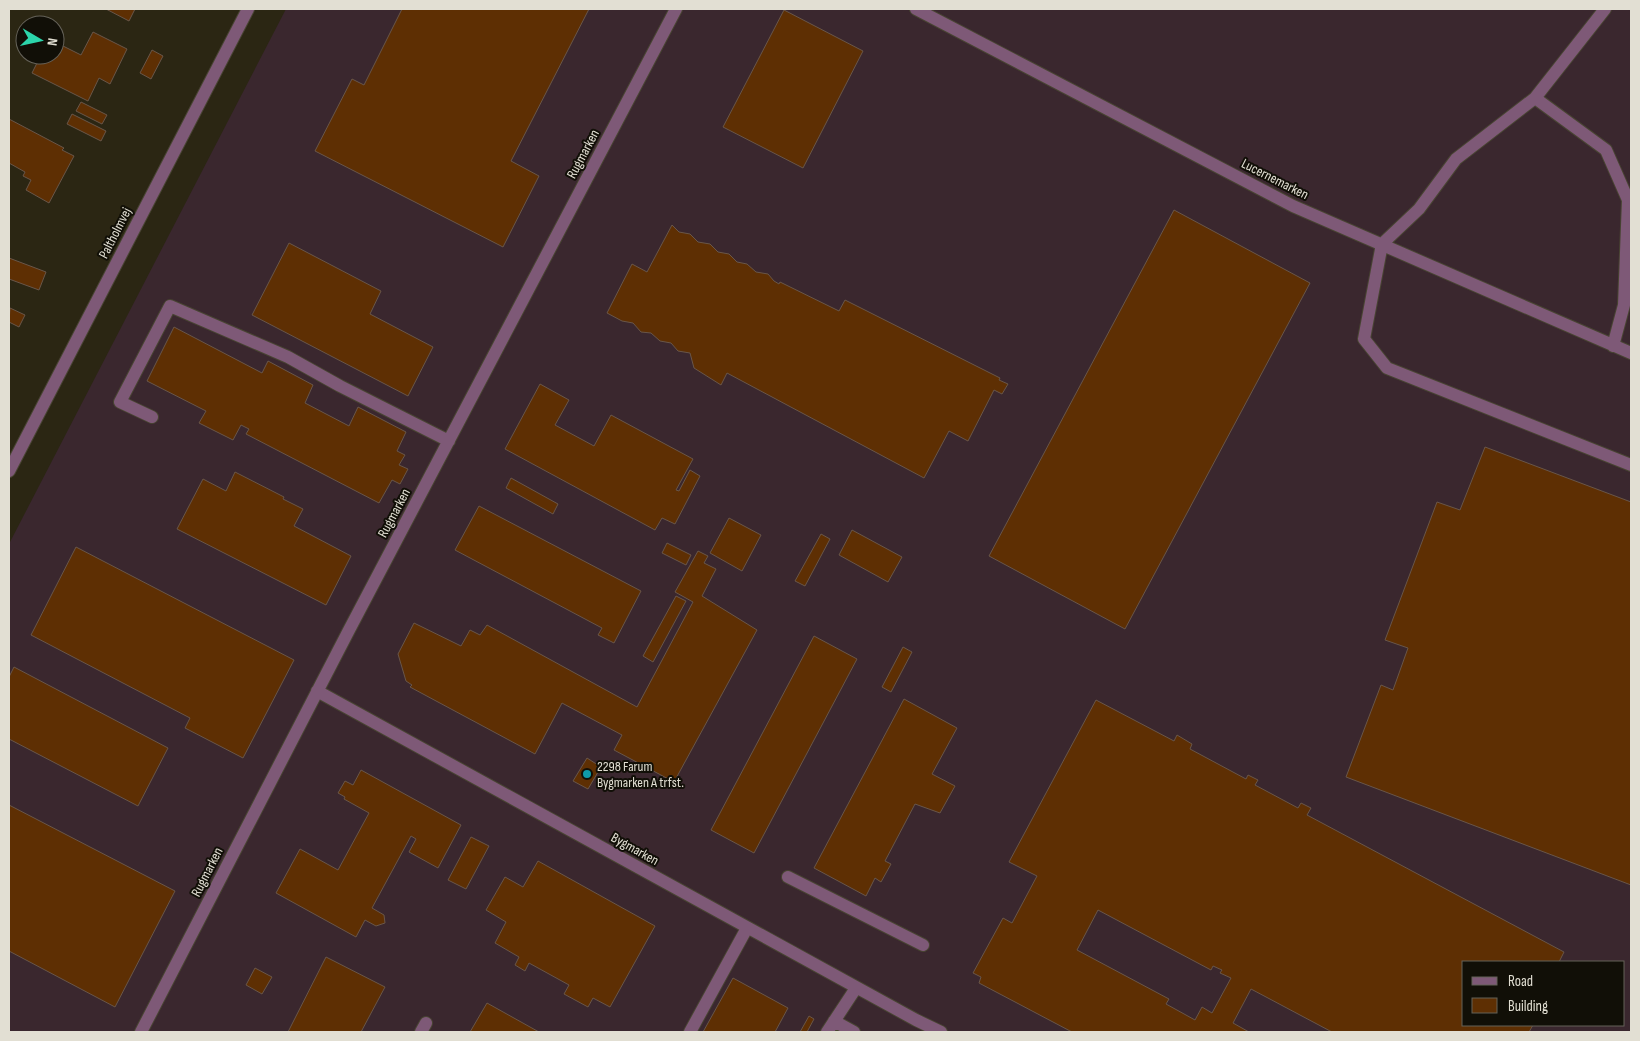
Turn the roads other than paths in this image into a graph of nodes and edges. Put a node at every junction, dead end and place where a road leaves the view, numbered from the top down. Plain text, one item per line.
1 (248, 9) edge
2 (676, 9) edge
3 (916, 9) edge
4 (1605, 9) edge
5 (1536, 98) junction
6 (1382, 244) junction
7 (1614, 346) junction
8 (1631, 353) edge
9 (152, 417) dead end
10 (449, 441) junction
11 (1631, 465) edge
12 (9, 471) edge
13 (316, 691) junction
14 (788, 877) dead end
15 (747, 928) junction
16 (923, 945) dead end
17 (856, 988) junction
18 (834, 1021) junction
19 (141, 1032) edge
20 (690, 1032) edge
21 (827, 1032) edge
22 (854, 1032) edge
23 (938, 1032) edge

1 - 12 street, Paltholmvej
2 - 10 street, Rugmarken
3 - 6 street, Lucernemarken
4 - 5 street
5 - 6 street
5 - 7 street
6 - 7 street, Lucernemarken
6 - 11 street
7 - 8 street, Lucernemarken
9 - 10 street
10 - 13 street, Rugmarken
13 - 15 street, Bygmarken
13 - 19 street, Rugmarken
14 - 16 street
15 - 17 street, Bygmarken
15 - 20 street
17 - 18 street
17 - 23 street, Bygmarken
18 - 21 street
18 - 22 street

